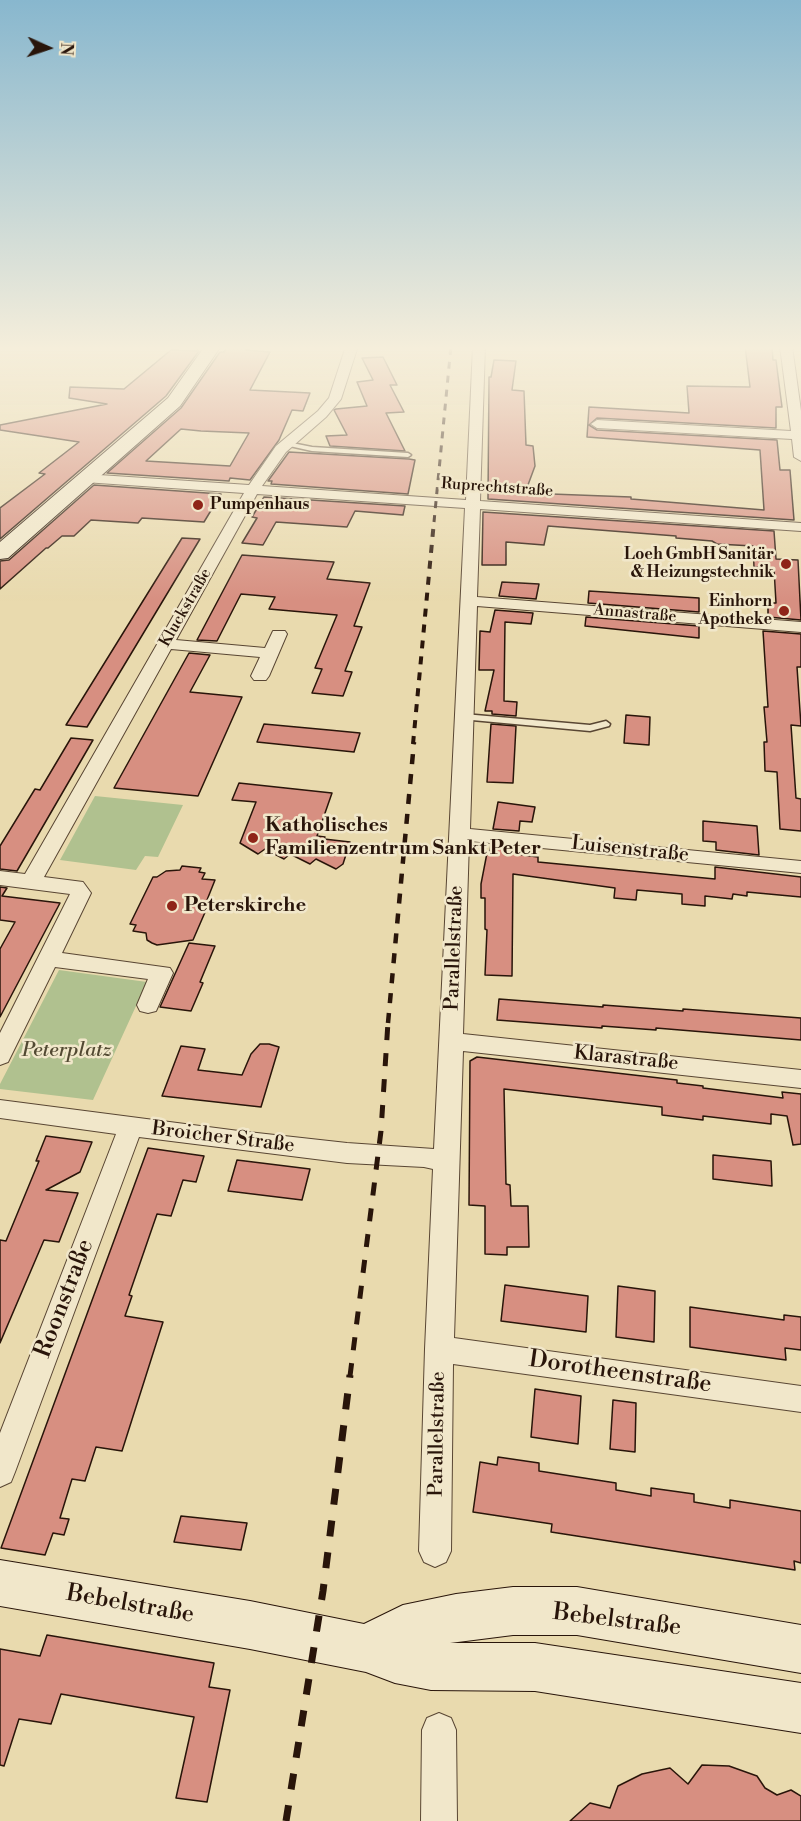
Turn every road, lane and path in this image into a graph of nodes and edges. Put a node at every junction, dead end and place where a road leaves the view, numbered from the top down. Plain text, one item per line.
1 (140, 431) edge
2 (302, 431) edge
3 (476, 431) edge
4 (725, 431) edge
5 (798, 431) edge
6 (798, 435) junction
7 (286, 444) junction
8 (408, 455) dead end
9 (801, 457) edge
10 (84, 478) junction
11 (253, 489) junction
12 (474, 504) junction
13 (801, 527) edge
14 (0, 553) edge
15 (469, 601) junction
16 (801, 627) edge
17 (279, 634) dead end
18 (165, 644) junction
19 (270, 653) junction
20 (260, 676) dead end
21 (464, 717) junction
22 (606, 724) dead end
23 (459, 834) junction
24 (801, 867) edge
25 (0, 878) edge
26 (31, 882) junction
27 (49, 959) junction
28 (148, 1005) dead end
29 (452, 1041) junction
30 (0, 1056) edge
31 (801, 1079) edge
32 (0, 1109) edge
33 (131, 1126) junction
34 (447, 1162) junction
35 (439, 1349) junction
36 (801, 1399) edge
37 (0, 1472) edge
38 (435, 1551) dead end
39 (0, 1583) edge
40 (366, 1647) junction
41 (801, 1649) edge
42 (801, 1708) edge
43 (439, 1730) dead end
44 (439, 1821) edge

1 - 10 street
2 - 7 street, Kluckstraße
3 - 12 street, Parallelstraße
4 - 6 street
5 - 6 street
6 - 9 street
7 - 8 lane
7 - 11 street, Kluckstraße
10 - 11 street, Ruprechtstraße
10 - 14 street
11 - 12 street, Ruprechtstraße
11 - 18 street, Kluckstraße
12 - 13 street, Ruprechtstraße
12 - 15 street, Parallelstraße
15 - 16 street, Annastraße
15 - 21 street, Parallelstraße
17 - 19 street
18 - 19 street
18 - 26 street, Kluckstraße
19 - 20 street
21 - 22 lane
21 - 23 street, Parallelstraße
23 - 24 street, Luisenstraße
23 - 29 street, Parallelstraße
25 - 26 street
26 - 27 street
27 - 28 street
27 - 30 street
29 - 31 street, Klarastraße
29 - 34 street, Parallelstraße
32 - 33 street, Broicher Straße
33 - 34 street, Broicher Straße
33 - 37 street, Roonstraße
34 - 35 street, Parallelstraße
35 - 36 street, Dorotheenstraße
35 - 38 street, Parallelstraße
39 - 40 street, Bebelstraße
40 - 41 street, Bebelstraße
40 - 42 street, Bebelstraße
43 - 44 street

